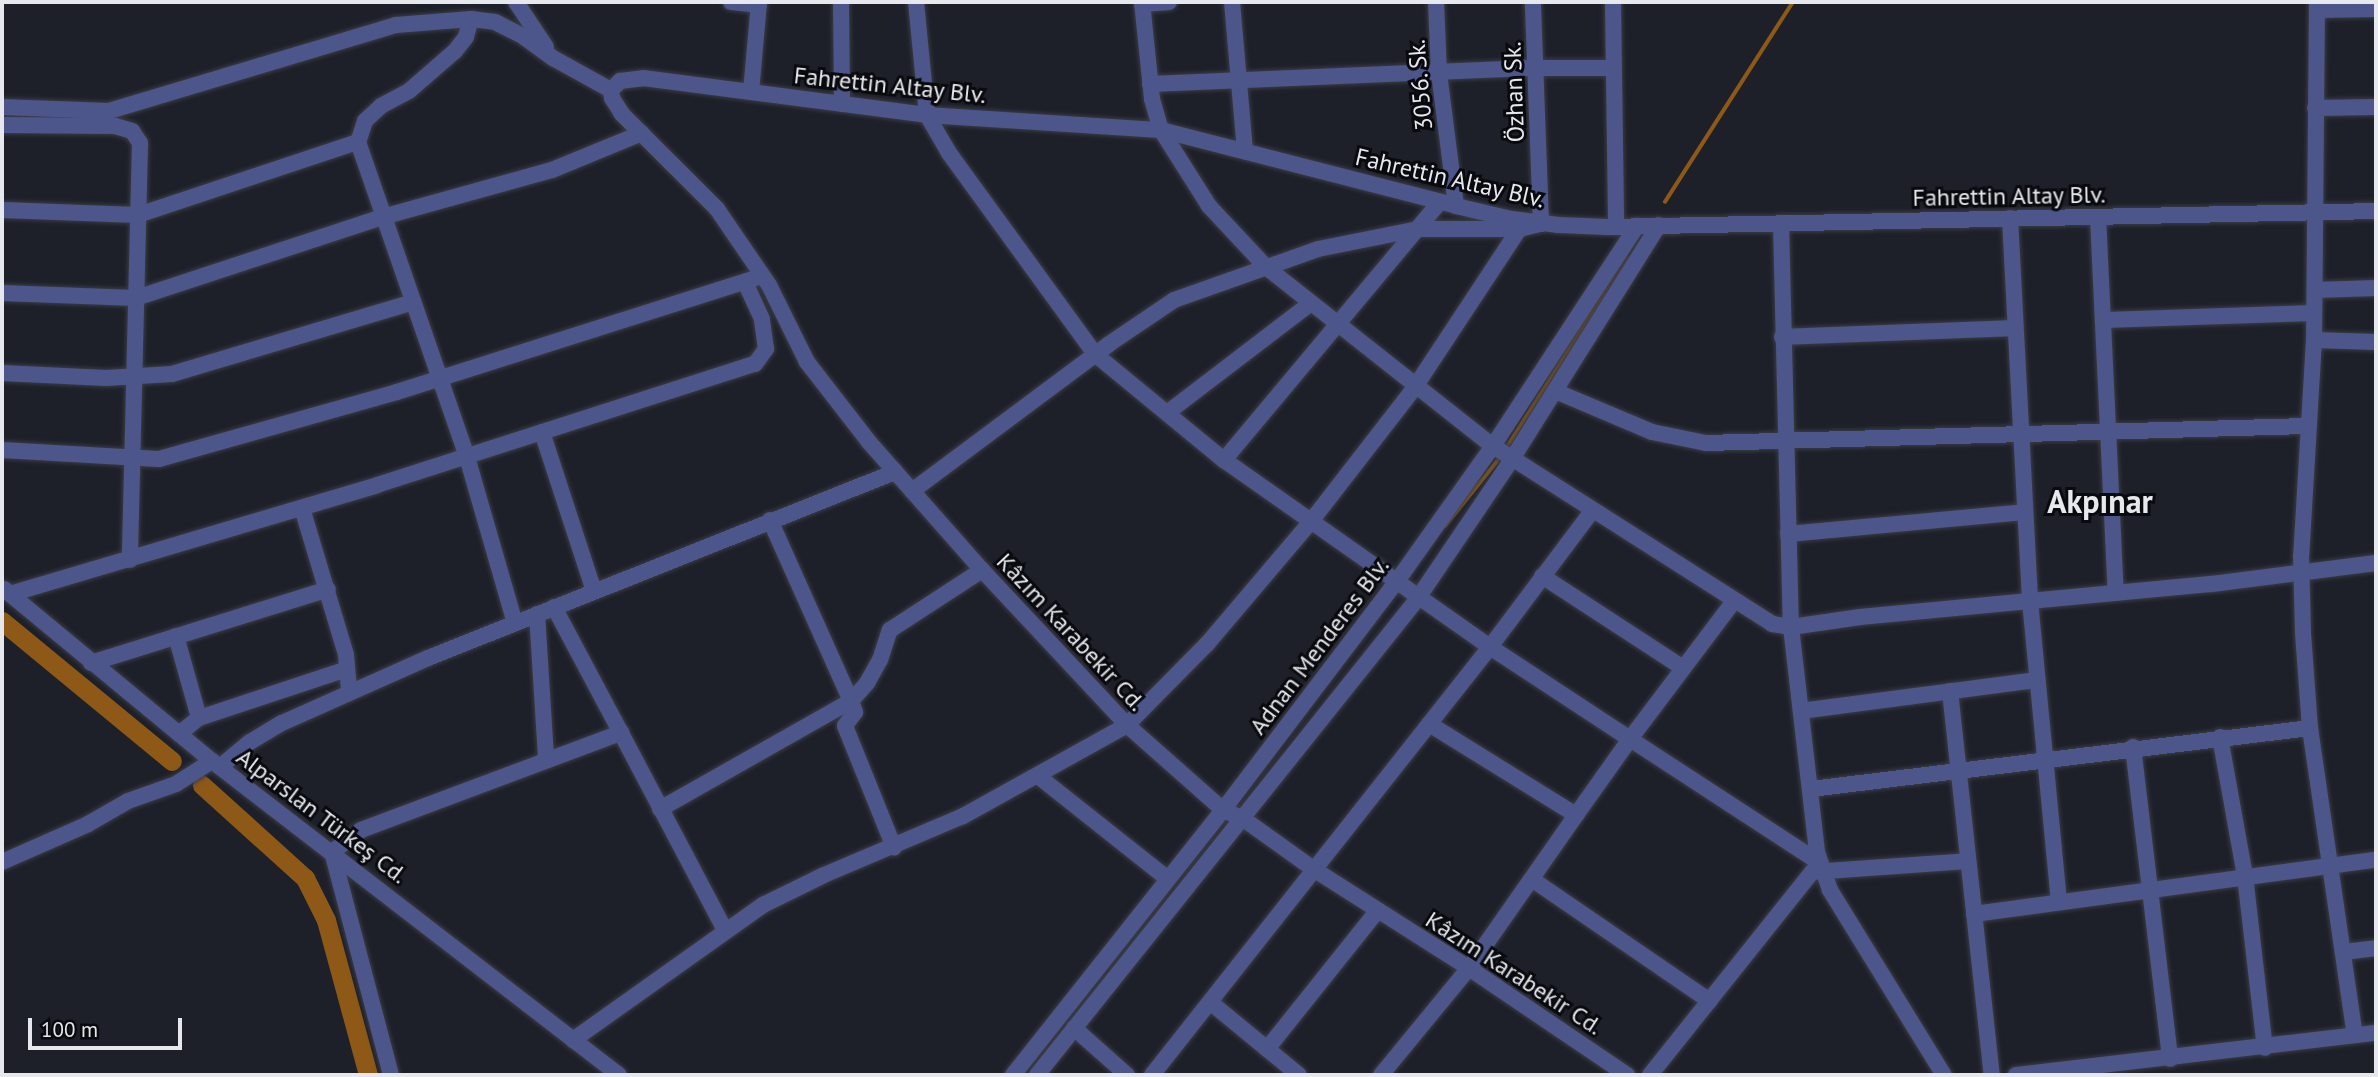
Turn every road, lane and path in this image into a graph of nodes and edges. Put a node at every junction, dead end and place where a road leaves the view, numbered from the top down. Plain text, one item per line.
1 (516, 2) edge
2 (731, 2) edge
3 (841, 2) edge
4 (916, 2) edge
5 (1169, 2) edge
6 (1232, 2) edge
7 (1436, 2) edge
8 (1533, 2) edge
9 (1613, 2) edge
10 (1142, 3) edge
11 (759, 4) edge
12 (2317, 6) edge
13 (2376, 9) edge
14 (471, 19) junction
15 (553, 58) junction
16 (1536, 68) junction
17 (1613, 68) junction
18 (1439, 73) junction
19 (1237, 81) junction
20 (1150, 84) junction
21 (611, 90) junction
22 (751, 92) junction
23 (842, 104) junction
24 (2376, 107) edge
25 (8, 108) edge
26 (2315, 108) junction
27 (927, 115) junction
28 (7, 125) edge
29 (1161, 130) junction
30 (642, 134) junction
31 (358, 142) junction
32 (1245, 151) junction
33 (1448, 204) junction
34 (2, 210) edge
35 (2316, 211) junction
36 (2376, 211) edge
37 (138, 215) junction
38 (386, 216) junction
39 (2098, 217) junction
40 (2010, 218) junction
41 (1541, 223) junction
42 (1781, 223) junction
43 (1659, 225) junction
44 (1616, 226) junction
45 (1637, 226) junction
46 (1418, 229) junction
47 (1519, 229) junction
48 (1266, 267) junction
49 (763, 276) junction
50 (745, 282) junction
51 (2376, 288) edge
52 (2315, 290) junction
53 (2, 293) edge
54 (136, 298) junction
55 (414, 302) junction
56 (1311, 303) junction
57 (2314, 313) junction
58 (2104, 320) junction
59 (1339, 326) junction
60 (2015, 328) junction
61 (1782, 337) junction
62 (2314, 340) junction
63 (2376, 342) edge
64 (1096, 355) junction
65 (2, 373) edge
66 (133, 377) junction
67 (441, 378) junction
68 (1415, 387) junction
69 (1555, 391) junction
70 (1167, 413) junction
71 (2308, 426) junction
72 (2109, 430) junction
73 (542, 432) junction
74 (2020, 432) junction
75 (1785, 442) junction
76 (1493, 446) junction
77 (2, 450) edge
78 (467, 457) junction
79 (132, 459) junction
80 (1512, 459) junction
81 (1224, 460) junction
82 (895, 472) junction
83 (912, 491) junction
84 (302, 508) junction
85 (1592, 511) junction
86 (2024, 512) junction
87 (770, 520) junction
88 (1312, 520) junction
89 (1788, 534) junction
90 (130, 561) junction
91 (2376, 563) edge
92 (982, 570) junction
93 (2301, 570) junction
94 (1542, 576) junction
95 (1397, 581) junction
96 (328, 589) junction
97 (6, 591) edge
98 (594, 591) junction
99 (2116, 593) junction
100 (1418, 598) junction
101 (1734, 601) junction
102 (2030, 601) junction
103 (554, 607) junction
104 (537, 614) junction
105 (515, 623) junction
106 (1791, 627) junction
107 (176, 636) junction
108 (1490, 647) junction
109 (92, 663) junction
110 (1684, 668) junction
111 (347, 669) junction
112 (2038, 680) junction
113 (1950, 691) junction
114 (349, 693) junction
115 (851, 701) junction
116 (1801, 711) junction
117 (200, 718) junction
118 (1429, 724) junction
119 (1127, 725) junction
120 (2310, 728) junction
121 (621, 733) junction
122 (178, 734) junction
123 (2220, 737) junction
124 (1630, 739) junction
125 (2133, 747) junction
126 (2045, 758) junction
127 (545, 759) junction
128 (216, 764) junction
129 (1958, 769) junction
130 (1038, 776) junction
131 (1811, 789) junction
132 (660, 809) junction
133 (1223, 810) junction
134 (1576, 816) junction
135 (1242, 818) junction
136 (894, 847) junction
137 (332, 852) junction
138 (2376, 860) edge
139 (1968, 861) junction
140 (2, 862) edge
141 (1820, 866) junction
142 (2331, 866) junction
143 (1315, 870) junction
144 (2245, 876) junction
145 (1168, 879) junction
146 (1533, 880) junction
147 (2151, 889) junction
148 (2059, 902) junction
149 (1377, 911) junction
150 (1974, 914) junction
151 (725, 930) junction
152 (2376, 948) edge
153 (2344, 951) junction
154 (1469, 968) junction
155 (1710, 1001) junction
156 (1210, 1002) junction
157 (1074, 1028) junction
158 (2376, 1033) edge
159 (2355, 1035) junction
160 (573, 1040) junction
161 (2265, 1048) junction
162 (1267, 1049) junction
163 (2170, 1059) junction
164 (391, 1075) edge
165 (619, 1075) edge
166 (1013, 1075) edge
167 (1037, 1075) edge
168 (1127, 1075) edge
169 (1152, 1075) edge
170 (1299, 1075) edge
171 (1381, 1075) edge
172 (1627, 1075) edge
173 (1650, 1075) edge
174 (1944, 1075) edge
175 (1992, 1075) edge
176 (2016, 1075) edge

1 - 15 street
2 - 11 street
3 - 23 street
4 - 27 street
5 - 10 street
6 - 19 street
7 - 18 street, 3056. Sk.
8 - 16 street, Özhan Sk.
9 - 17 street
10 - 20 street
11 - 22 street
12 - 13 street
12 - 26 street
14 - 15 street
14 - 25 street
14 - 31 street
15 - 21 street
16 - 17 street
16 - 18 street
16 - 41 street, Özhan Sk.
17 - 44 street
18 - 19 street
18 - 33 street, 3056. Sk.
19 - 20 street
19 - 32 street
20 - 29 street
21 - 22 street, Fahrettin Altay Blv.
21 - 30 street, Kâzım Karabekir Cd.
22 - 23 street, Fahrettin Altay Blv.
23 - 27 street, Fahrettin Altay Blv.
24 - 26 street
25 - 28 street
26 - 35 street
27 - 29 street, Fahrettin Altay Blv.
27 - 64 street
28 - 37 street
29 - 32 street, Fahrettin Altay Blv.
29 - 48 street
30 - 38 street
30 - 49 street, Kâzım Karabekir Cd.
31 - 37 street
31 - 38 street
32 - 33 street, Fahrettin Altay Blv.
33 - 41 street, Fahrettin Altay Blv.
33 - 46 street
34 - 37 street
35 - 36 street, Fahrettin Altay Blv.
35 - 39 street, Fahrettin Altay Blv.
35 - 52 street
37 - 54 street
38 - 54 street
38 - 55 street
39 - 40 street, Fahrettin Altay Blv.
39 - 58 street
40 - 42 street, Fahrettin Altay Blv.
40 - 60 street
41 - 44 street, Fahrettin Altay Blv.
41 - 47 street
42 - 43 street, Fahrettin Altay Blv.
42 - 61 street
43 - 45 street, Fahrettin Altay Blv.
43 - 69 street, Adnan Menderes Blv.
44 - 45 street, Fahrettin Altay Blv.
45 - 76 street, Adnan Menderes Blv.
46 - 47 street
46 - 48 street
46 - 59 street
47 - 68 street
48 - 56 street
48 - 64 street
49 - 50 street
49 - 82 street, Kâzım Karabekir Cd.
50 - 67 street
50 - 73 street
51 - 52 street
52 - 57 street
53 - 54 street
54 - 66 street
55 - 66 street
55 - 67 street
56 - 59 street
56 - 70 street
57 - 58 street
57 - 62 street
58 - 72 street
59 - 68 street
59 - 81 street
60 - 61 street
60 - 74 street
61 - 75 street
62 - 63 street
62 - 71 street
64 - 70 street
64 - 83 street
65 - 66 street
66 - 79 street
67 - 78 street
67 - 79 street
68 - 76 street
68 - 88 street
69 - 75 street
69 - 80 street, Adnan Menderes Blv.
70 - 81 street
71 - 72 street
71 - 93 street
72 - 74 street
72 - 99 street
73 - 78 street
73 - 98 street
74 - 75 street
74 - 86 street
75 - 89 street
76 - 80 street
76 - 95 street, Adnan Menderes Blv.
77 - 79 street
78 - 84 street
78 - 105 street
79 - 90 street
80 - 85 street
80 - 100 street, Adnan Menderes Blv.
81 - 88 street
82 - 83 street, Kâzım Karabekir Cd.
82 - 87 street
83 - 92 street, Kâzım Karabekir Cd.
84 - 90 street
84 - 96 street
85 - 94 street
85 - 101 street
86 - 89 street
86 - 102 street
87 - 98 street
87 - 115 street
88 - 95 street
88 - 119 street
89 - 106 street
90 - 97 street
91 - 93 street
92 - 115 street
92 - 119 street, Kâzım Karabekir Cd.
93 - 99 street
93 - 120 street
94 - 108 street
94 - 110 street
95 - 100 street
95 - 133 street, Adnan Menderes Blv.
96 - 107 street
96 - 111 street
97 - 109 street, Alparslan Türkeş Cd.
98 - 103 street
99 - 102 street
100 - 108 street
100 - 135 street, Adnan Menderes Blv.
101 - 106 street
101 - 110 street
102 - 106 street
102 - 112 street
103 - 104 street
103 - 121 street
104 - 105 street
104 - 127 street
105 - 114 street
106 - 116 street
107 - 109 street
107 - 117 street
108 - 118 street
108 - 124 street
109 - 122 street, Alparslan Türkeş Cd.
110 - 124 street
111 - 114 street
111 - 117 street
112 - 113 street
112 - 126 street
113 - 116 street
113 - 129 street
114 - 128 street
115 - 132 street
115 - 136 street
116 - 131 street
117 - 122 street
118 - 134 street
118 - 143 street
119 - 130 street
119 - 133 street, Kâzım Karabekir Cd.
120 - 123 street
120 - 142 street
121 - 127 street
121 - 132 street
122 - 128 street, Alparslan Türkeş Cd.
123 - 125 street
123 - 144 street
124 - 134 street
124 - 141 street
125 - 126 street
125 - 147 street
126 - 129 street
126 - 148 street
127 - 137 street
128 - 137 street, Alparslan Türkeş Cd.
128 - 140 street
129 - 131 street
129 - 139 street
130 - 136 street
130 - 145 street
131 - 141 street
132 - 151 street
133 - 135 street, Kâzım Karabekir Cd.
133 - 145 street, Adnan Menderes Blv.
134 - 146 street
135 - 143 street, Kâzım Karabekir Cd.
135 - 157 street, Adnan Menderes Blv.
136 - 151 street
137 - 160 street, Alparslan Türkeş Cd.
137 - 164 street
138 - 142 street
139 - 141 street
139 - 150 street
141 - 155 street
141 - 174 street
142 - 144 street
142 - 153 street
143 - 149 street, Kâzım Karabekir Cd.
143 - 156 street
144 - 147 street
144 - 161 street
145 - 166 street, Adnan Menderes Blv.
146 - 154 street
146 - 155 street
147 - 148 street
147 - 163 street
148 - 150 street
149 - 154 street, Kâzım Karabekir Cd.
149 - 162 street
150 - 175 street
151 - 160 street
152 - 153 street
153 - 159 street
154 - 171 street
154 - 172 street, Kâzım Karabekir Cd.
155 - 173 street
156 - 162 street
156 - 169 street
157 - 167 street, Adnan Menderes Blv.
157 - 168 street
158 - 159 street
159 - 161 street
160 - 165 street, Alparslan Türkeş Cd.
161 - 163 street
162 - 170 street
163 - 176 street

